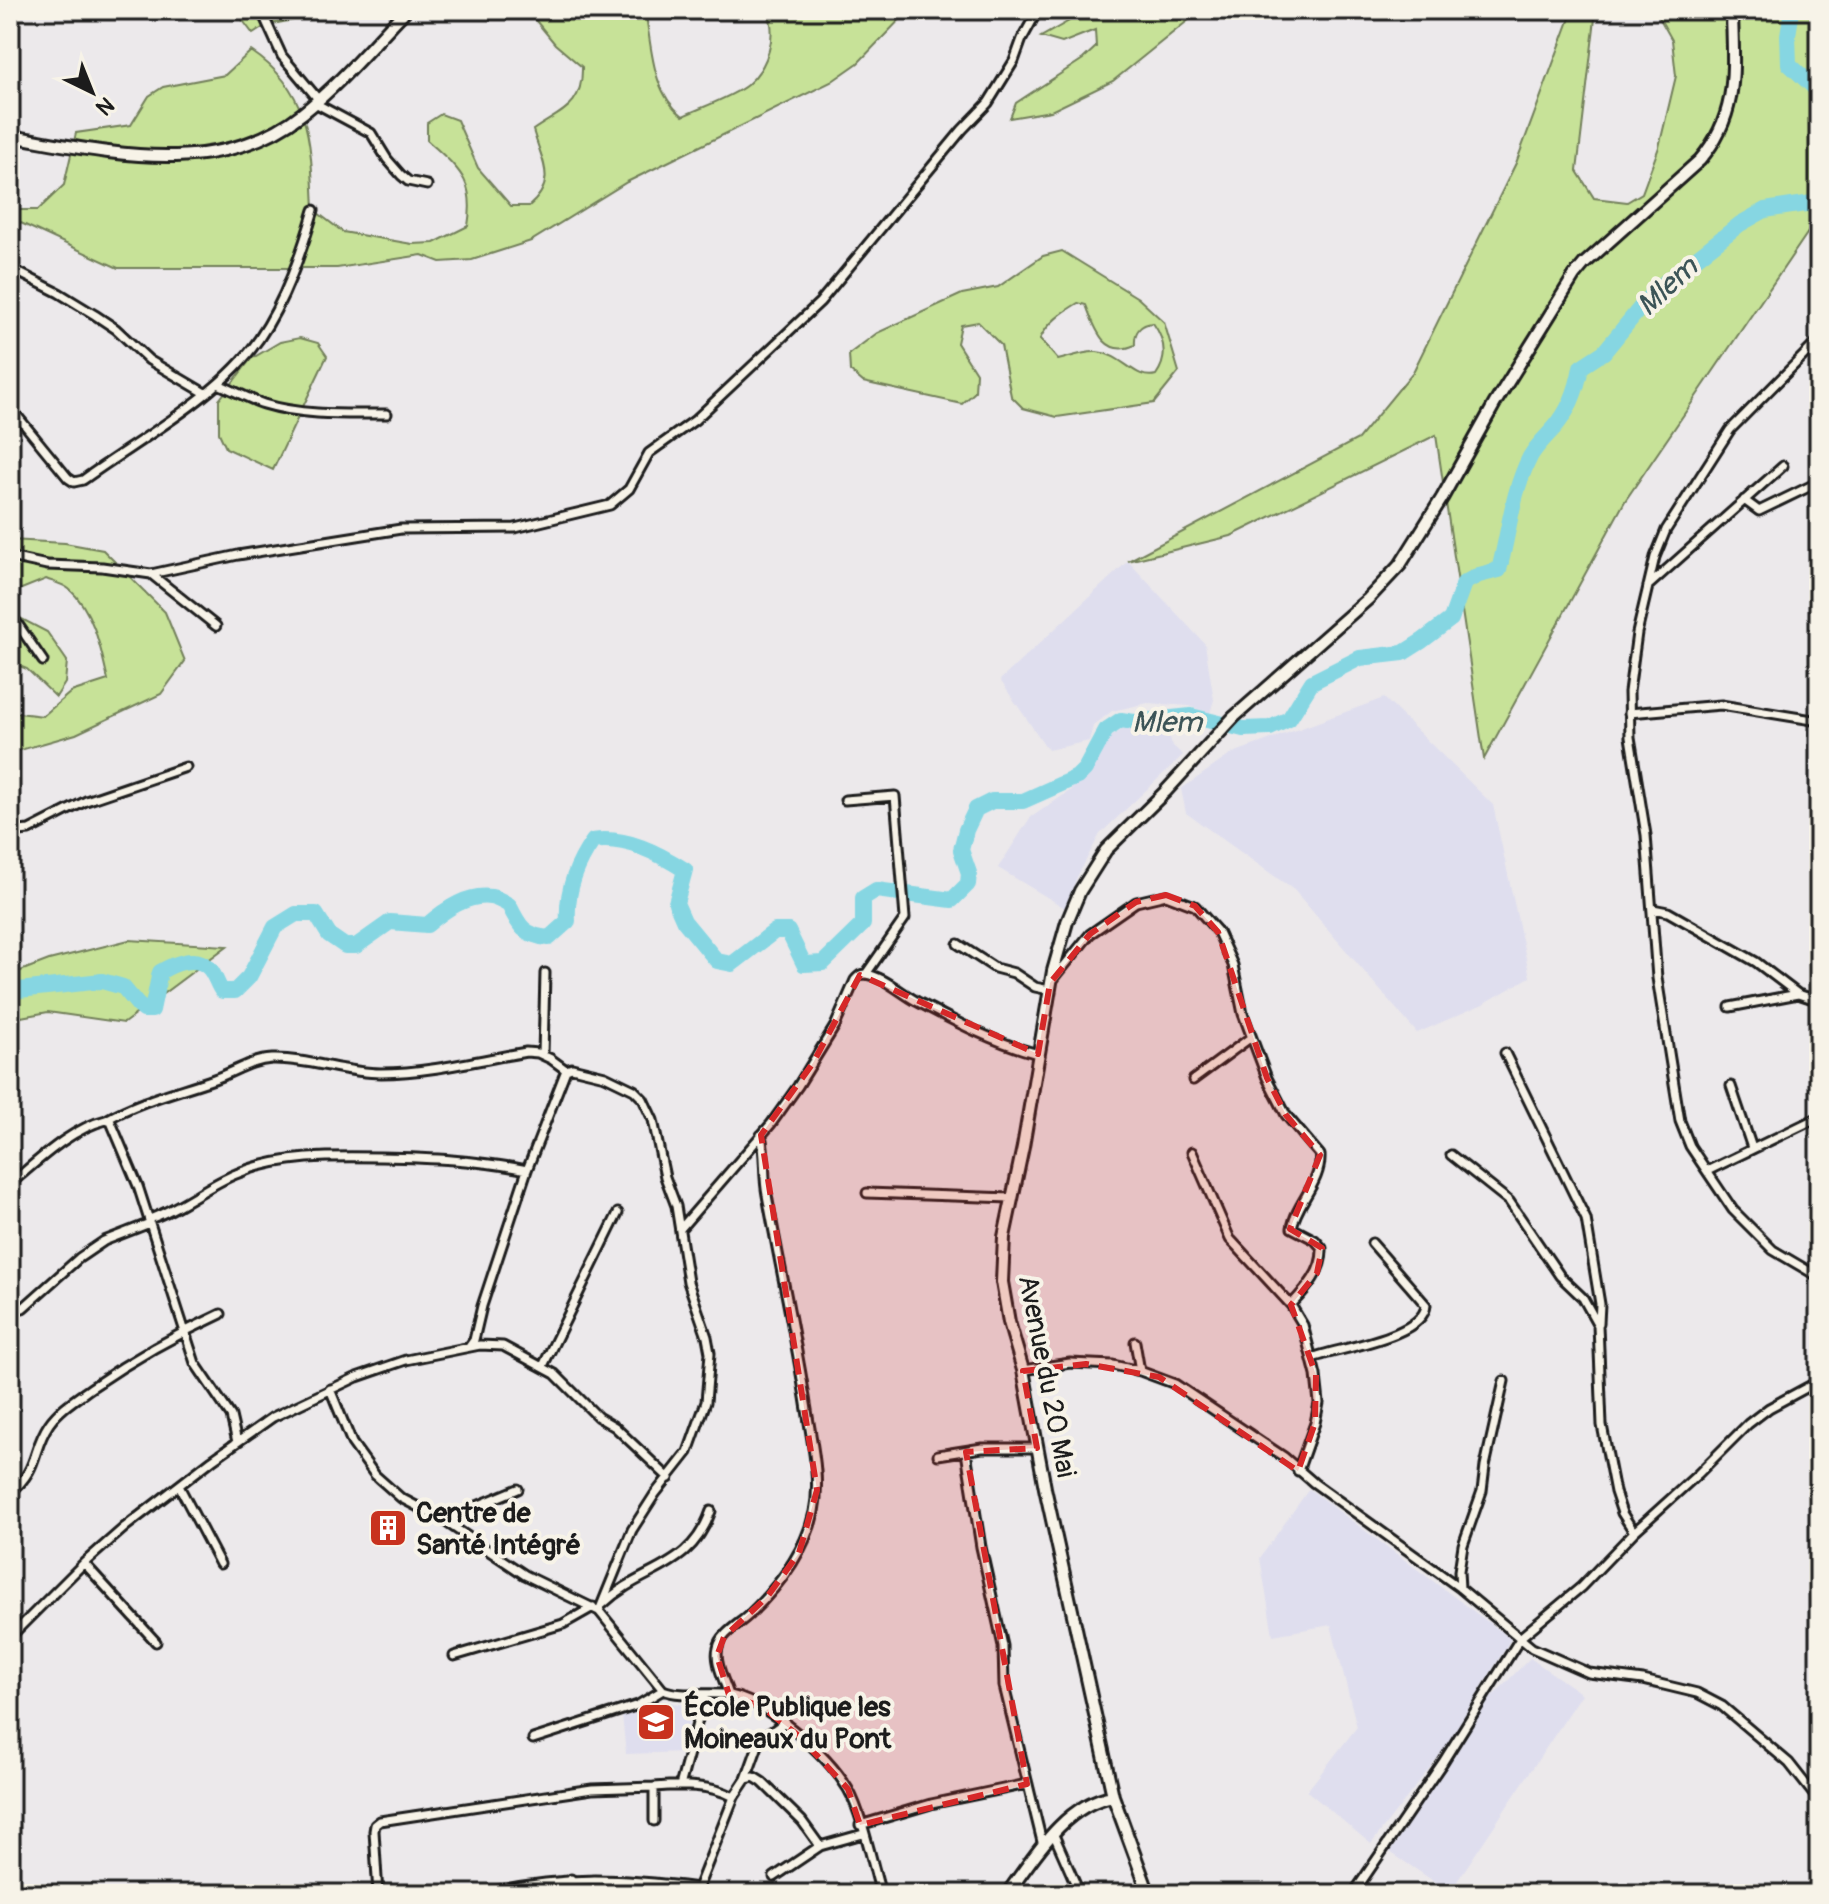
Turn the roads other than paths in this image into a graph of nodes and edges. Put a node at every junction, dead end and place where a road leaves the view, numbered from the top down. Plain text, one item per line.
1 (261, 10) edge
2 (406, 10) edge
3 (1038, 10) edge
4 (1732, 10) edge
5 (316, 101) junction
6 (10, 136) edge
7 (427, 185) dead end
8 (314, 210) dead end
9 (10, 268) edge
10 (1819, 340) edge
11 (218, 384) junction
12 (205, 393) junction
13 (10, 407) edge
14 (387, 414) dead end
15 (1783, 466) dead end
16 (1819, 482) edge
17 (1744, 500) junction
18 (10, 557) edge
19 (151, 574) junction
20 (1648, 586) junction
21 (10, 613) edge
22 (216, 626) dead end
23 (43, 661) dead end
24 (1629, 713) junction
25 (1819, 721) edge
26 (186, 767) dead end
27 (845, 800) dead end
28 (10, 832) edge
29 (1653, 909) junction
30 (958, 944) dead end
31 (545, 973) dead end
32 (866, 974) junction
33 (1049, 987) junction
34 (1798, 994) junction
35 (1819, 1001) edge
36 (1730, 1007) dead end
37 (1250, 1038) junction
38 (1505, 1053) dead end
39 (1038, 1054) junction
40 (543, 1055) junction
41 (566, 1070) junction
42 (1193, 1080) dead end
43 (1731, 1086) dead end
44 (1819, 1117) edge
45 (106, 1120) junction
46 (761, 1135) junction
47 (1752, 1148) junction
48 (1192, 1152) dead end
49 (1451, 1155) dead end
50 (527, 1170) junction
51 (1707, 1171) junction
52 (10, 1184) edge
53 (867, 1193) dead end
54 (1011, 1198) junction
55 (618, 1213) dead end
56 (150, 1221) junction
57 (681, 1228) junction
58 (1372, 1243) dead end
59 (1819, 1277) edge
60 (1291, 1305) junction
61 (23, 1308) dead end
62 (221, 1314) dead end
63 (1598, 1325) junction
64 (186, 1330) junction
65 (1135, 1342) dead end
66 (469, 1347) junction
67 (1312, 1358) junction
68 (543, 1366) junction
69 (1023, 1370) junction
70 (1140, 1371) junction
71 (1504, 1381) dead end
72 (1819, 1381) edge
73 (330, 1389) junction
74 (237, 1442) junction
75 (1037, 1448) junction
76 (966, 1452) junction
77 (938, 1455) dead end
78 (1298, 1471) junction
79 (669, 1478) junction
80 (179, 1486) junction
81 (518, 1489) dead end
82 (10, 1493) edge
83 (711, 1511) dead end
84 (443, 1520) junction
85 (1634, 1532) junction
86 (84, 1563) junction
87 (220, 1564) dead end
88 (1460, 1588) junction
89 (598, 1608) junction
90 (10, 1637) edge
91 (1521, 1637) junction
92 (156, 1642) dead end
93 (454, 1656) dead end
94 (663, 1690) junction
95 (705, 1694) junction
96 (729, 1695) junction
97 (785, 1722) junction
98 (533, 1739) dead end
99 (746, 1779) junction
100 (1027, 1784) junction
101 (680, 1786) junction
102 (654, 1787) junction
103 (1113, 1796) junction
104 (734, 1797) junction
105 (1819, 1801) edge
106 (654, 1821) dead end
107 (862, 1829) junction
108 (1054, 1835) junction
109 (820, 1846) junction
110 (1043, 1846) junction
111 (774, 1877) dead end
112 (571, 1879) junction
113 (700, 1891) edge
114 (378, 1894) edge
115 (482, 1894) edge
116 (571, 1894) edge
117 (881, 1894) edge
118 (1007, 1894) edge
119 (1080, 1894) edge
120 (1149, 1894) edge
121 (1353, 1894) edge

1 - 5 street
2 - 5 main road
3 - 19 street
4 - 33 main road, Avenue du 20 Mai
5 - 6 main road
5 - 7 street
8 - 11 street
9 - 12 street
10 - 20 street
11 - 12 street
11 - 14 street
12 - 13 street
15 - 17 street
16 - 17 street
17 - 20 street
18 - 19 street
19 - 22 street
20 - 24 street
21 - 23 street
24 - 25 street
24 - 29 street
26 - 28 street
27 - 32 street
29 - 34 street
29 - 51 street
30 - 33 street
31 - 40 street
32 - 39 street
32 - 46 street
33 - 37 street
33 - 39 main road, Avenue du 20 Mai
34 - 35 street
34 - 36 street
37 - 42 street
37 - 60 street
38 - 63 street
39 - 54 main road, Avenue du 20 Mai
40 - 41 street
40 - 45 street
41 - 50 street
41 - 57 street
43 - 47 street
44 - 47 street
45 - 52 street
45 - 56 street
46 - 57 street
46 - 96 street
47 - 51 street
48 - 60 street
49 - 63 street
50 - 56 street
50 - 66 street
51 - 59 street
53 - 54 street
54 - 69 main road, Avenue du 20 Mai
55 - 68 street
56 - 61 street
56 - 64 street
57 - 79 street
58 - 67 street
60 - 67 street
62 - 64 street
63 - 85 street
64 - 74 street
64 - 82 street
65 - 70 street
66 - 68 street
66 - 73 street
67 - 78 street
68 - 79 street
69 - 70 street
69 - 75 main road, Avenue du 20 Mai
70 - 78 street
71 - 88 street
72 - 85 street
73 - 74 street
73 - 84 street
74 - 80 street
75 - 76 street
75 - 103 main road, Avenue du 20 Mai
76 - 77 street
76 - 100 street
78 - 88 street
79 - 89 street
80 - 86 street
80 - 87 street
81 - 84 street
83 - 89 street
84 - 89 street
85 - 91 street
86 - 90 street
86 - 92 street
88 - 91 street
89 - 93 street
89 - 94 street
91 - 105 street
91 - 121 street
94 - 95 street
94 - 98 street
95 - 96 street
95 - 101 street
96 - 97 street
97 - 99 street
97 - 107 street
99 - 104 street
99 - 109 street
100 - 107 street
100 - 110 street
101 - 102 street
101 - 104 street
102 - 106 street
102 - 114 street
103 - 108 main road
103 - 120 main road, Avenue du 20 Mai
104 - 113 street
107 - 109 street
107 - 117 street
108 - 110 main road
108 - 119 street
109 - 111 street
110 - 118 main road
112 - 113 street
112 - 115 street
112 - 116 street

